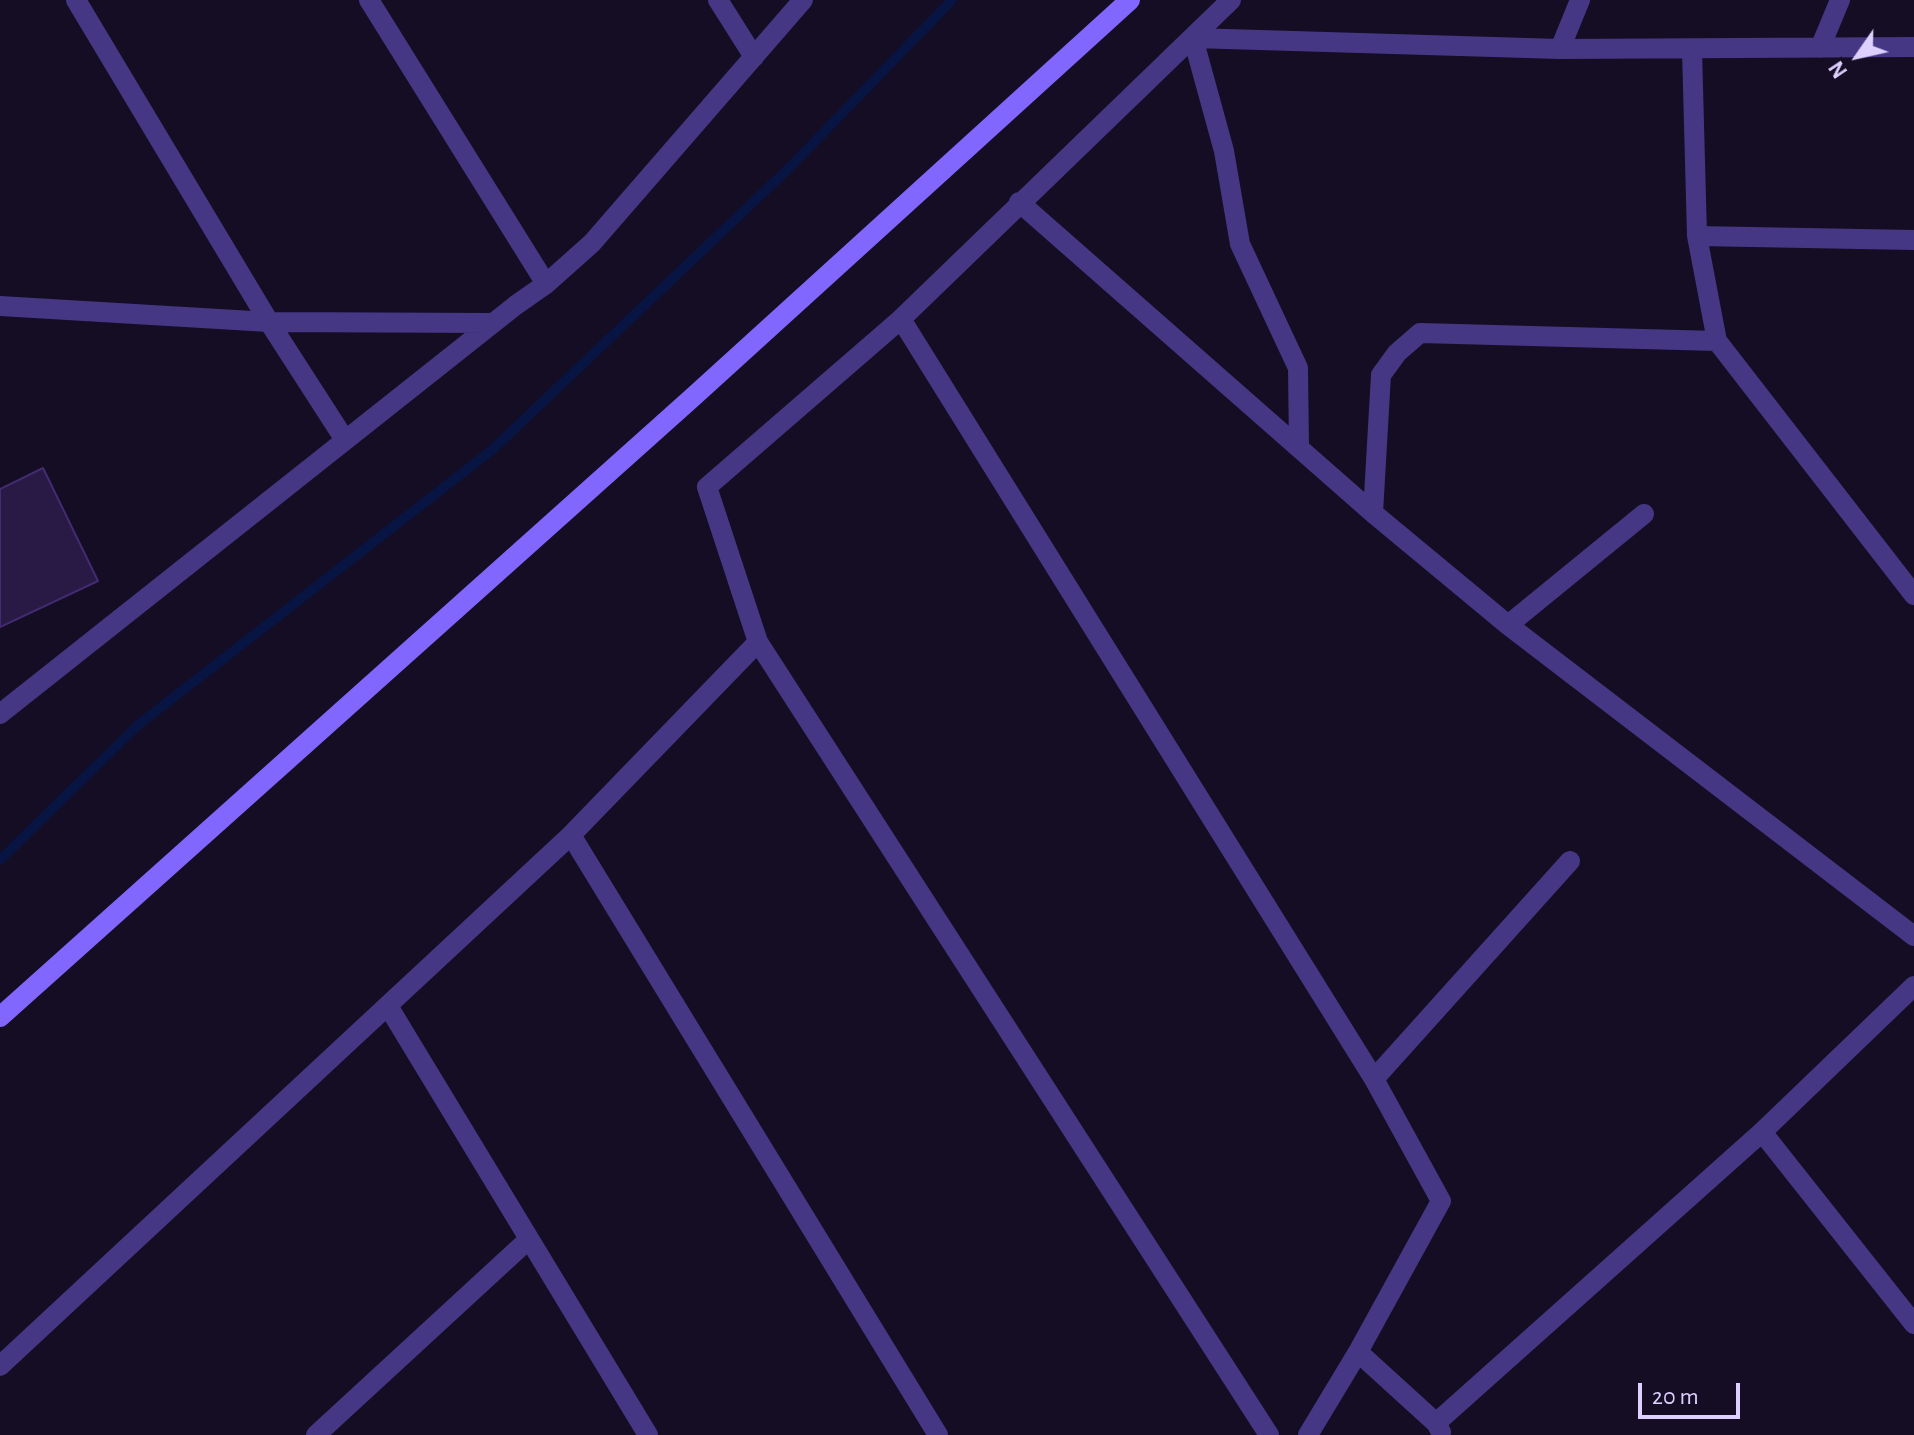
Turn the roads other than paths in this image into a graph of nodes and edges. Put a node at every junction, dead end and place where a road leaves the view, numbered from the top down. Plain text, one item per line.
1 (76, 0) edge
2 (369, 0) edge
3 (718, 0) edge
4 (803, 0) edge
5 (1130, 0) edge
6 (1231, 0) edge
7 (1580, 0) edge
8 (1840, 0) edge
9 (1193, 38) junction
10 (1914, 47) edge
11 (1820, 48) junction
12 (1560, 49) junction
13 (1692, 50) junction
14 (754, 57) junction
15 (1019, 202) junction
16 (1697, 236) junction
17 (1914, 240) edge
18 (546, 284) junction
19 (0, 306) edge
20 (901, 319) junction
21 (269, 322) junction
22 (492, 323) junction
23 (1717, 341) junction
24 (345, 440) junction
25 (1299, 448) junction
26 (1373, 513) junction
27 (1644, 514) dead end
28 (1914, 595) edge
29 (1508, 625) junction
30 (758, 642) junction
31 (0, 714) edge
32 (571, 835) junction
33 (1570, 861) dead end
34 (1914, 936) edge
35 (1914, 986) edge
36 (388, 1006) junction
37 (0, 1017) edge
38 (1374, 1079) junction
39 (1762, 1132) junction
40 (529, 1239) junction
41 (1914, 1324) edge
42 (1358, 1352) junction
43 (0, 1366) edge
44 (1440, 1429) edge
45 (326, 1432) edge
46 (648, 1435) edge
47 (938, 1435) edge
48 (1269, 1435) edge
49 (1308, 1435) edge

1 - 21 street
2 - 18 street
3 - 14 street
4 - 14 street
5 - 37 main road
6 - 9 street
7 - 12 street
8 - 11 street
9 - 12 street
9 - 15 street
9 - 25 street
10 - 11 street
11 - 13 street
12 - 13 street
13 - 16 street
14 - 18 street
15 - 20 street
15 - 25 street
16 - 17 street
16 - 23 street
18 - 22 street
19 - 21 street
20 - 30 street
20 - 38 street
21 - 22 street
21 - 24 street
22 - 24 street
23 - 26 street
23 - 28 street
24 - 31 street
25 - 26 street
26 - 29 street
27 - 29 street
29 - 34 street
30 - 32 street
30 - 48 street
32 - 36 street
32 - 47 street
33 - 38 street
35 - 39 street
36 - 40 street
36 - 43 street
38 - 42 street
39 - 41 street
39 - 44 street
40 - 45 street
40 - 46 street
42 - 44 street
42 - 49 street

